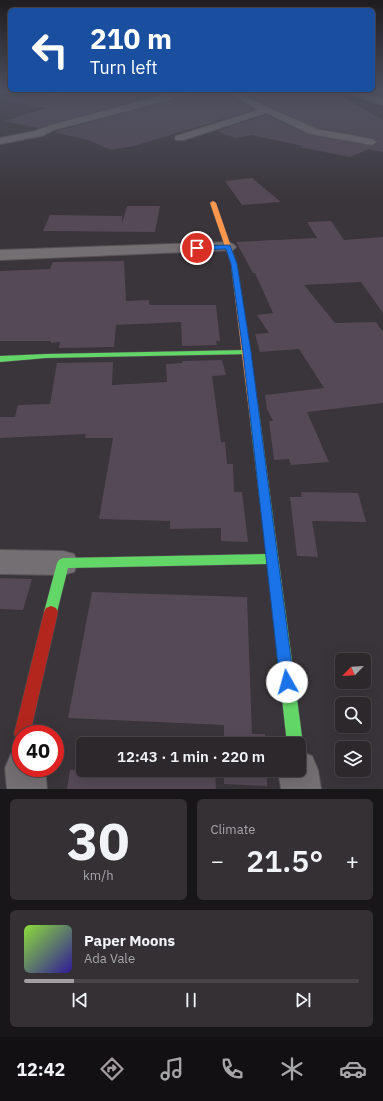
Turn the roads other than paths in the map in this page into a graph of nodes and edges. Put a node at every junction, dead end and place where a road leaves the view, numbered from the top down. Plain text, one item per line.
1 (56, 127) edge
2 (214, 127) edge
3 (303, 127) edge
4 (180, 138) dead end
5 (0, 141) edge
6 (372, 142) dead end
7 (212, 203) dead end
8 (228, 247) junction
9 (0, 255) edge
10 (247, 352) junction
11 (0, 359) edge
12 (271, 560) junction
13 (0, 562) edge
14 (63, 563) junction
15 (17, 725) edge
16 (294, 737) edge
17 (26, 777) edge
18 (299, 777) edge
19 (27, 789) edge
20 (301, 789) edge

1 - 5 street
2 - 4 street
3 - 6 street
7 - 8 street
8 - 9 street
8 - 10 street
10 - 11 street
10 - 12 street
12 - 14 street
12 - 16 street
13 - 14 street
14 - 15 street
17 - 19 street
18 - 20 street

